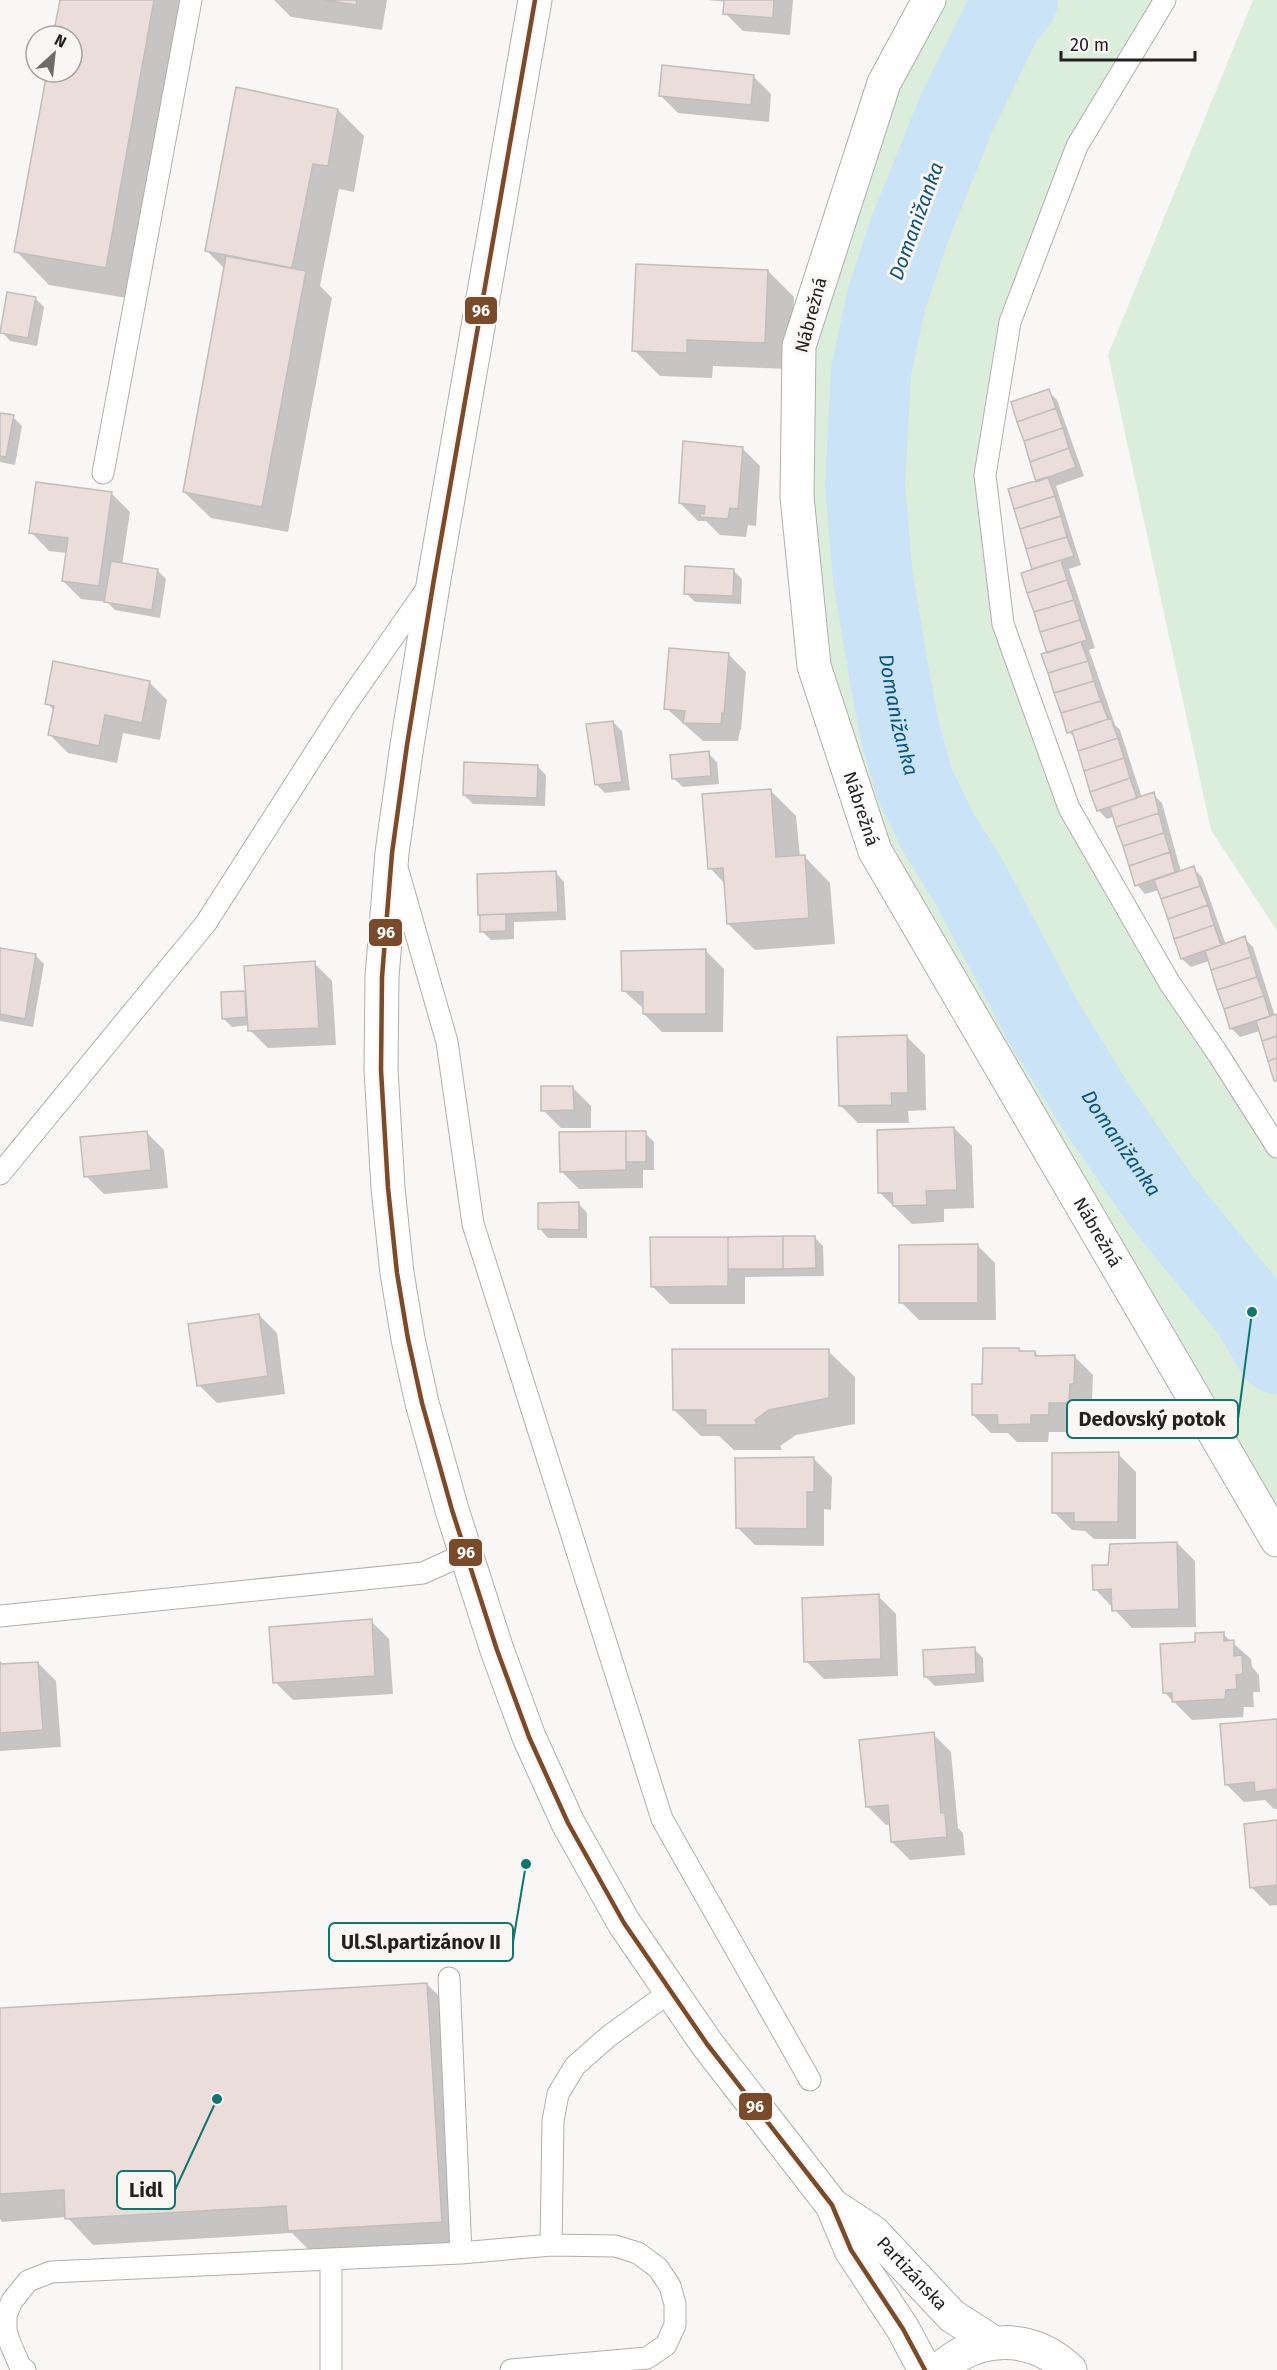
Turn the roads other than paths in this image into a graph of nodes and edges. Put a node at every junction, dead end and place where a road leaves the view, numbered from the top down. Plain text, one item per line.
1 (191, 0) edge
2 (535, 0) edge
3 (929, 0) edge
4 (1166, 0) edge
5 (103, 473) dead end
6 (434, 579) junction
7 (392, 853) junction
8 (1277, 1147) edge
9 (0, 1174) edge
10 (1277, 1540) edge
11 (466, 1553) junction
12 (0, 1616) edge
13 (449, 1978) dead end
14 (671, 1991) junction
15 (810, 2080) dead end
16 (832, 2205) junction
17 (550, 2245) junction
18 (461, 2253) junction
19 (331, 2259) junction
20 (994, 2343) junction
21 (565, 2368) edge
22 (26, 2370) edge
23 (331, 2370) edge
24 (511, 2370) edge
25 (925, 2370) edge
26 (939, 2370) edge
27 (1071, 2370) edge

1 - 5 lane
2 - 6 main road, Partizánska
3 - 10 main road, Nábrežná
4 - 8 lane
6 - 7 main road, Partizánska
6 - 9 lane
7 - 11 main road, Partizánska
7 - 15 lane
11 - 12 lane
11 - 14 main road, Partizánska
13 - 18 lane
14 - 16 main road, Partizánska
14 - 17 lane
16 - 20 main road, Partizánska
16 - 25 main road, Partizánska
17 - 18 lane
17 - 21 lane
18 - 19 lane
19 - 22 lane
19 - 23 lane
20 - 26 main road
20 - 27 main road
21 - 24 lane

